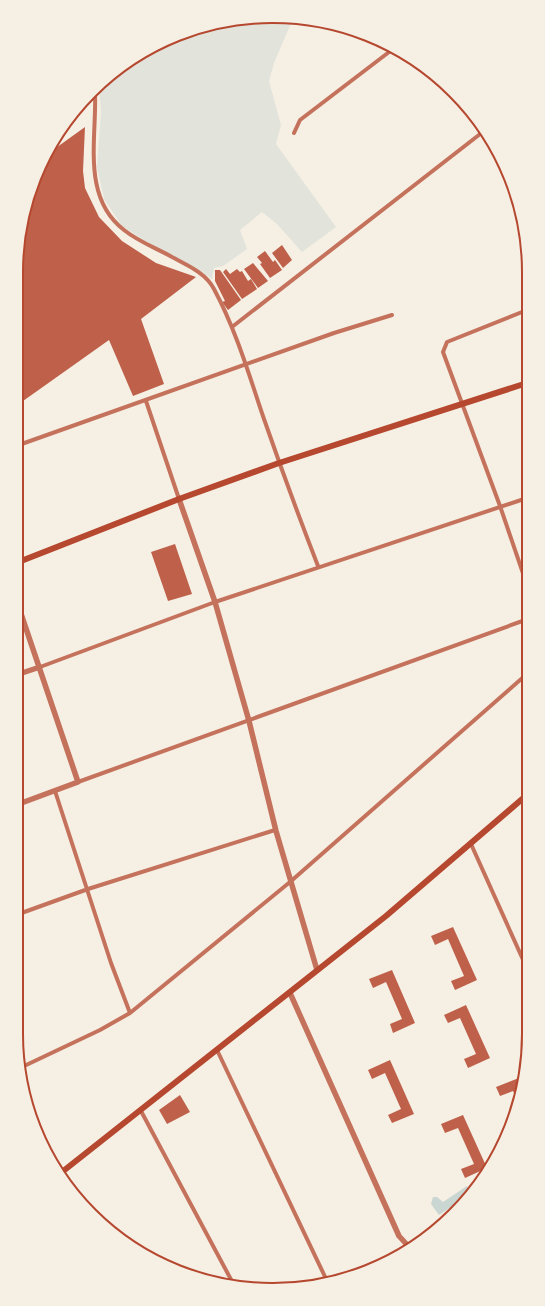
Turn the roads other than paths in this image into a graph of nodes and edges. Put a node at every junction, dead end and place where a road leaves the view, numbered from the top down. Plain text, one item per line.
1 (389, 52) edge
2 (95, 97) edge
3 (294, 132) dead end
4 (480, 134) edge
5 (522, 312) edge
6 (392, 315) dead end
7 (232, 327) junction
8 (245, 365) junction
9 (522, 385) edge
10 (146, 401) junction
11 (462, 403) junction
12 (23, 444) edge
13 (279, 463) junction
14 (179, 499) junction
15 (522, 500) edge
16 (500, 506) junction
17 (23, 560) edge
18 (318, 566) junction
19 (522, 570) edge
20 (214, 602) junction
21 (23, 619) edge
22 (522, 621) edge
23 (40, 667) junction
24 (23, 673) edge
25 (522, 678) edge
26 (249, 721) junction
27 (78, 782) junction
28 (55, 791) junction
29 (522, 799) edge
30 (23, 802) edge
31 (276, 830) junction
32 (471, 844) junction
33 (290, 882) junction
34 (88, 889) junction
35 (23, 912) edge
36 (522, 957) edge
37 (317, 970) junction
38 (290, 993) junction
39 (130, 1013) junction
40 (217, 1050) junction
41 (25, 1066) edge
42 (141, 1111) junction
43 (64, 1170) edge
44 (406, 1244) edge
45 (325, 1277) edge
46 (232, 1279) edge

1 - 3 street
2 - 7 street
4 - 7 street
5 - 11 street
6 - 8 street
7 - 8 street
8 - 10 street
8 - 13 street
9 - 11 main road
10 - 12 street
10 - 14 street
11 - 13 main road
11 - 16 street
13 - 14 main road
13 - 18 street
14 - 17 main road
14 - 20 street
15 - 16 street
16 - 18 street
16 - 19 street
18 - 20 street
20 - 23 street
20 - 26 street
21 - 23 street
22 - 26 street
23 - 24 street
23 - 27 street
25 - 33 street
26 - 27 street
26 - 31 street
27 - 28 street
28 - 30 street
28 - 34 street
29 - 32 main road
31 - 33 street
31 - 34 street
32 - 36 street
32 - 37 main road
33 - 37 street
33 - 39 street
34 - 35 street
34 - 39 street
37 - 38 main road
38 - 40 main road
38 - 44 street
39 - 41 street
40 - 42 main road
40 - 45 street
42 - 43 main road
42 - 46 street

